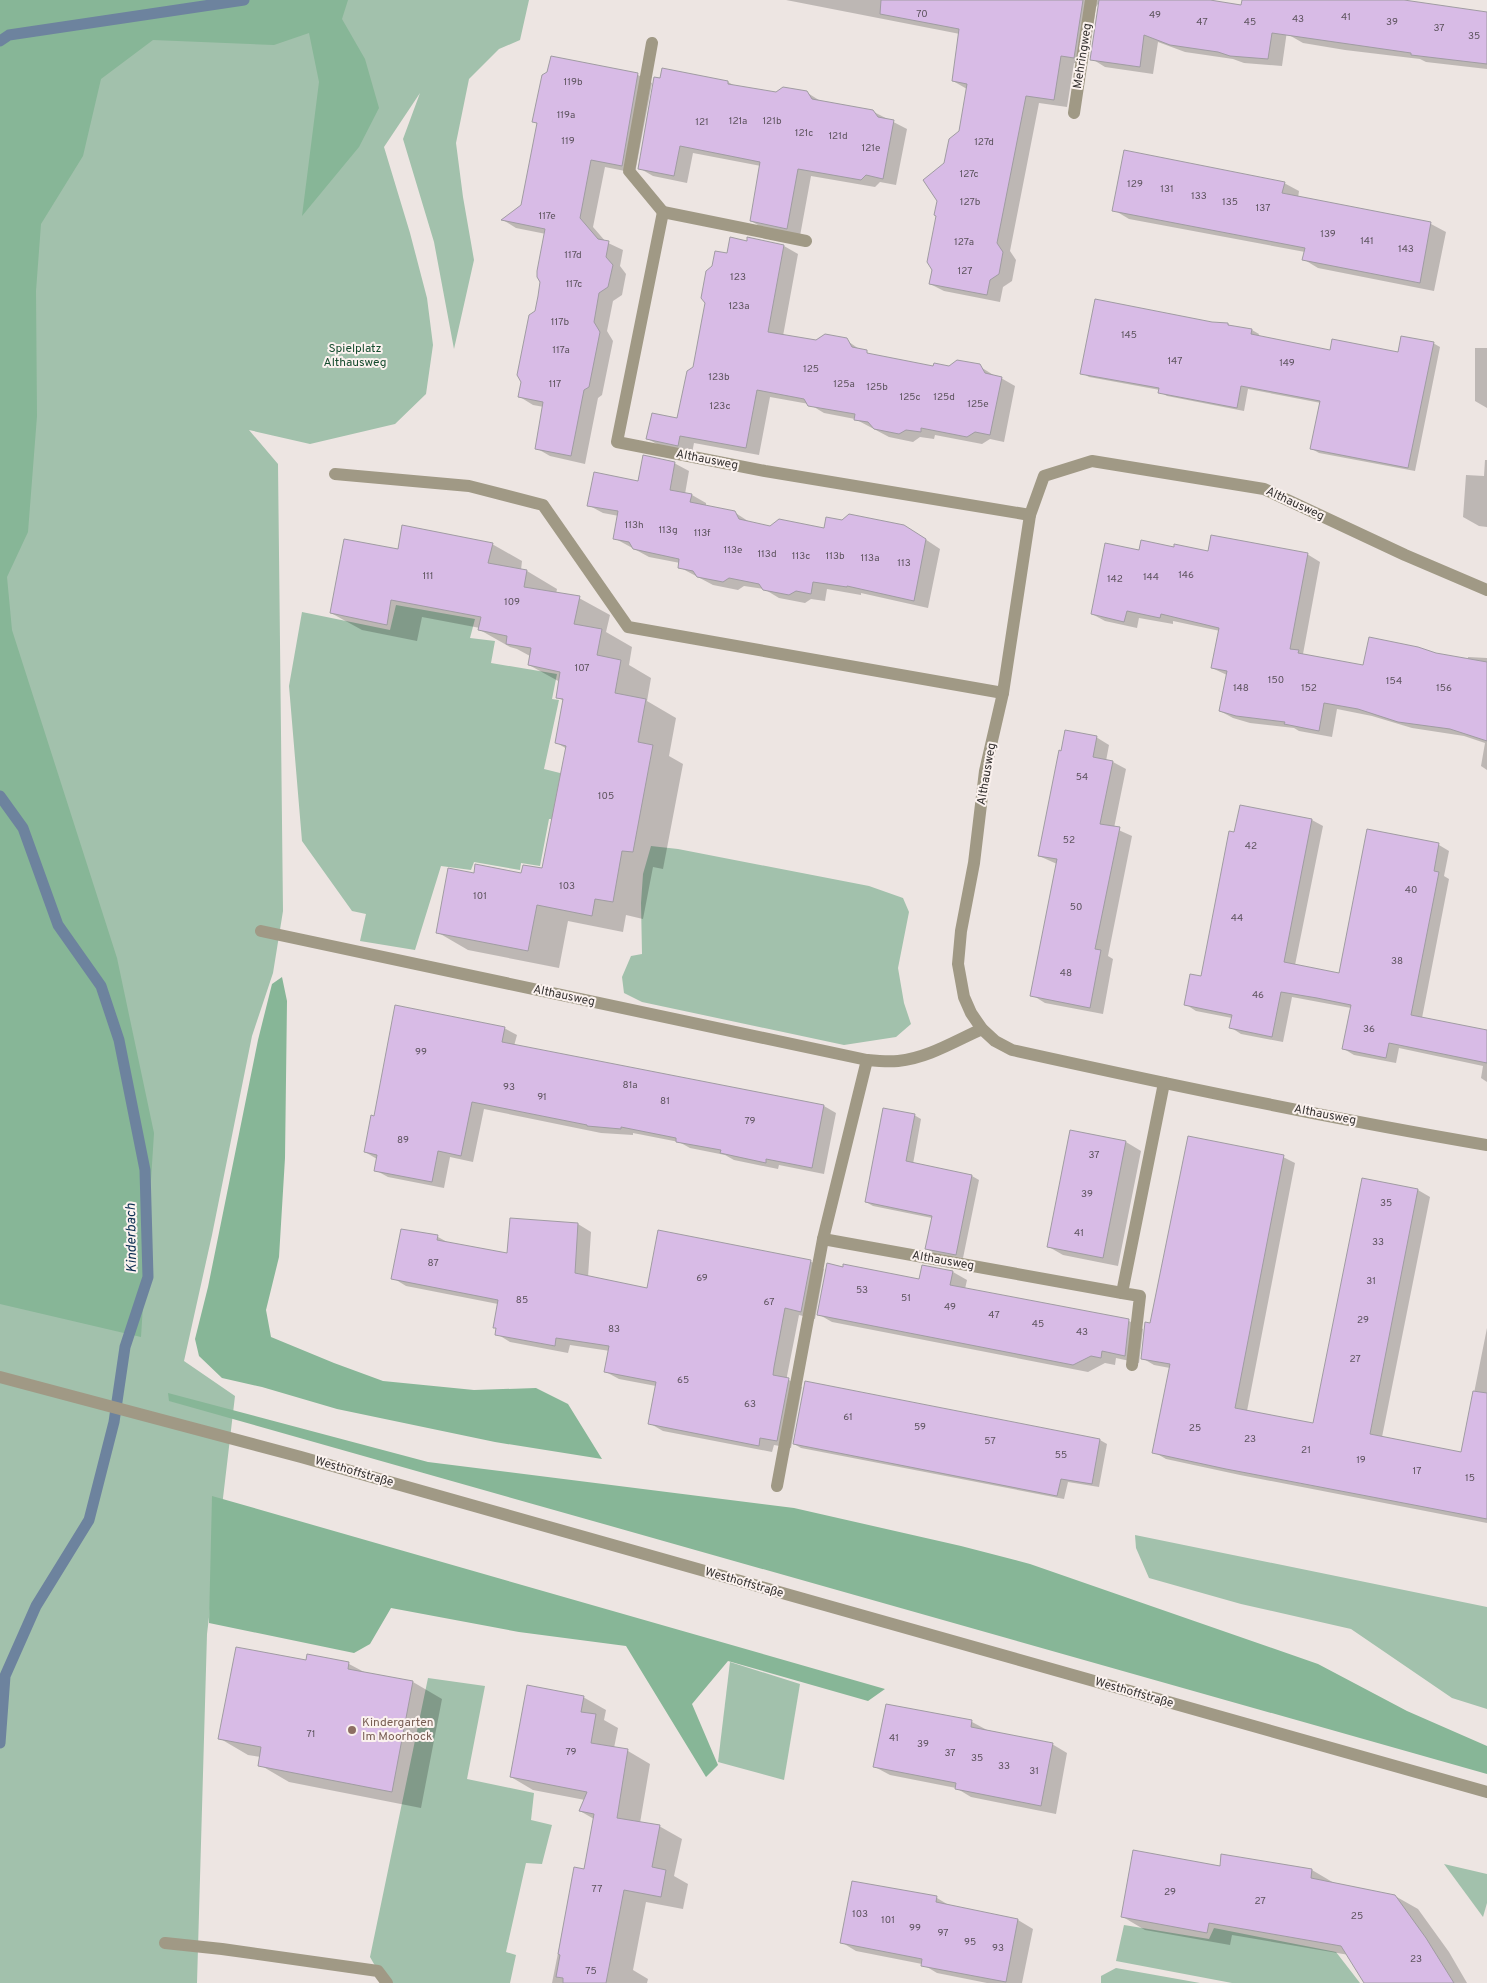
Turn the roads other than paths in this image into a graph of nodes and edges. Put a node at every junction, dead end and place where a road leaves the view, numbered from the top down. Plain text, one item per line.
1 (1091, 0) edge
2 (652, 43) dead end
3 (1074, 113) dead end
4 (663, 212) junction
5 (806, 241) dead end
6 (335, 474) dead end
7 (1030, 514) junction
8 (1487, 590) edge
9 (1003, 693) junction
10 (261, 931) dead end
11 (982, 1029) junction
12 (867, 1060) junction
13 (1164, 1083) junction
14 (1487, 1145) edge
15 (823, 1239) junction
16 (1122, 1293) junction
17 (1132, 1365) dead end
18 (0, 1377) edge
19 (777, 1486) dead end
20 (1487, 1792) edge
21 (165, 1943) dead end
22 (387, 1983) edge

1 - 3 street, Mehringweg
2 - 4 street
4 - 5 street
4 - 7 street, Althausweg
6 - 9 street
7 - 8 street, Althausweg
7 - 9 street, Althausweg
9 - 11 street, Althausweg
10 - 12 street, Althausweg
11 - 12 street, Althausweg
11 - 13 street, Althausweg
12 - 15 street
13 - 14 street, Althausweg
13 - 16 street
15 - 16 street, Althausweg
15 - 19 street
16 - 17 street, Althausweg
18 - 20 street, Westhoffstraße
21 - 22 street

